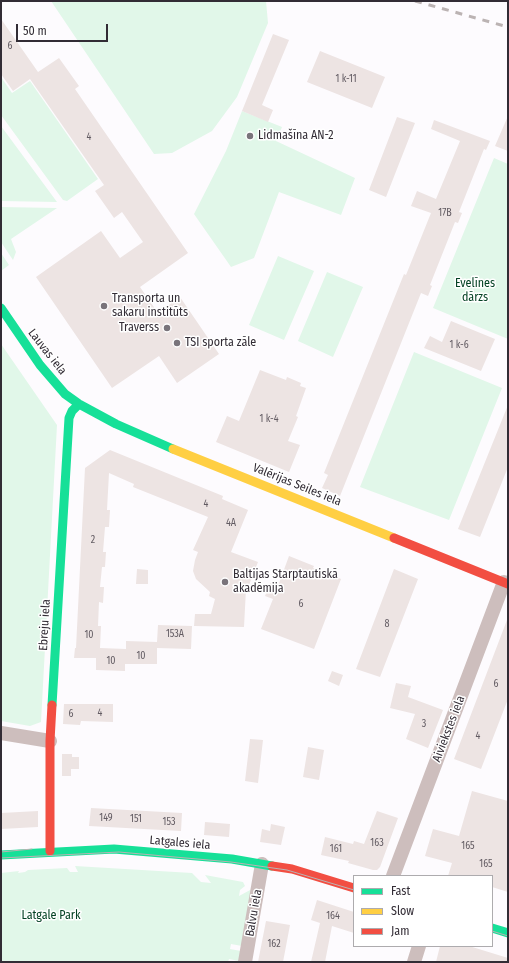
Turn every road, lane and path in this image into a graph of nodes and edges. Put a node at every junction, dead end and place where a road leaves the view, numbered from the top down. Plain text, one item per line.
1 (1, 308) edge
2 (79, 404) junction
3 (506, 583) edge
4 (1, 733) edge
5 (50, 741) junction
6 (50, 851) junction
7 (1, 855) edge
8 (262, 864) junction
9 (393, 875) edge
10 (353, 888) edge
11 (493, 928) edge
12 (508, 933) edge
13 (419, 947) edge
14 (245, 962) edge
15 (414, 962) edge

1 - 2 street, Lauvas iela
2 - 3 street, Valērijas Seiles iela
2 - 5 street, Ebreju iela
3 - 9 street, Aiviekstes iela
4 - 5 street
5 - 6 street, Ebreju iela
6 - 7 street, Latgales iela
6 - 8 street, Latgales iela
8 - 10 street, Latgales iela
8 - 14 street, Balvu iela
11 - 12 street
13 - 15 street

